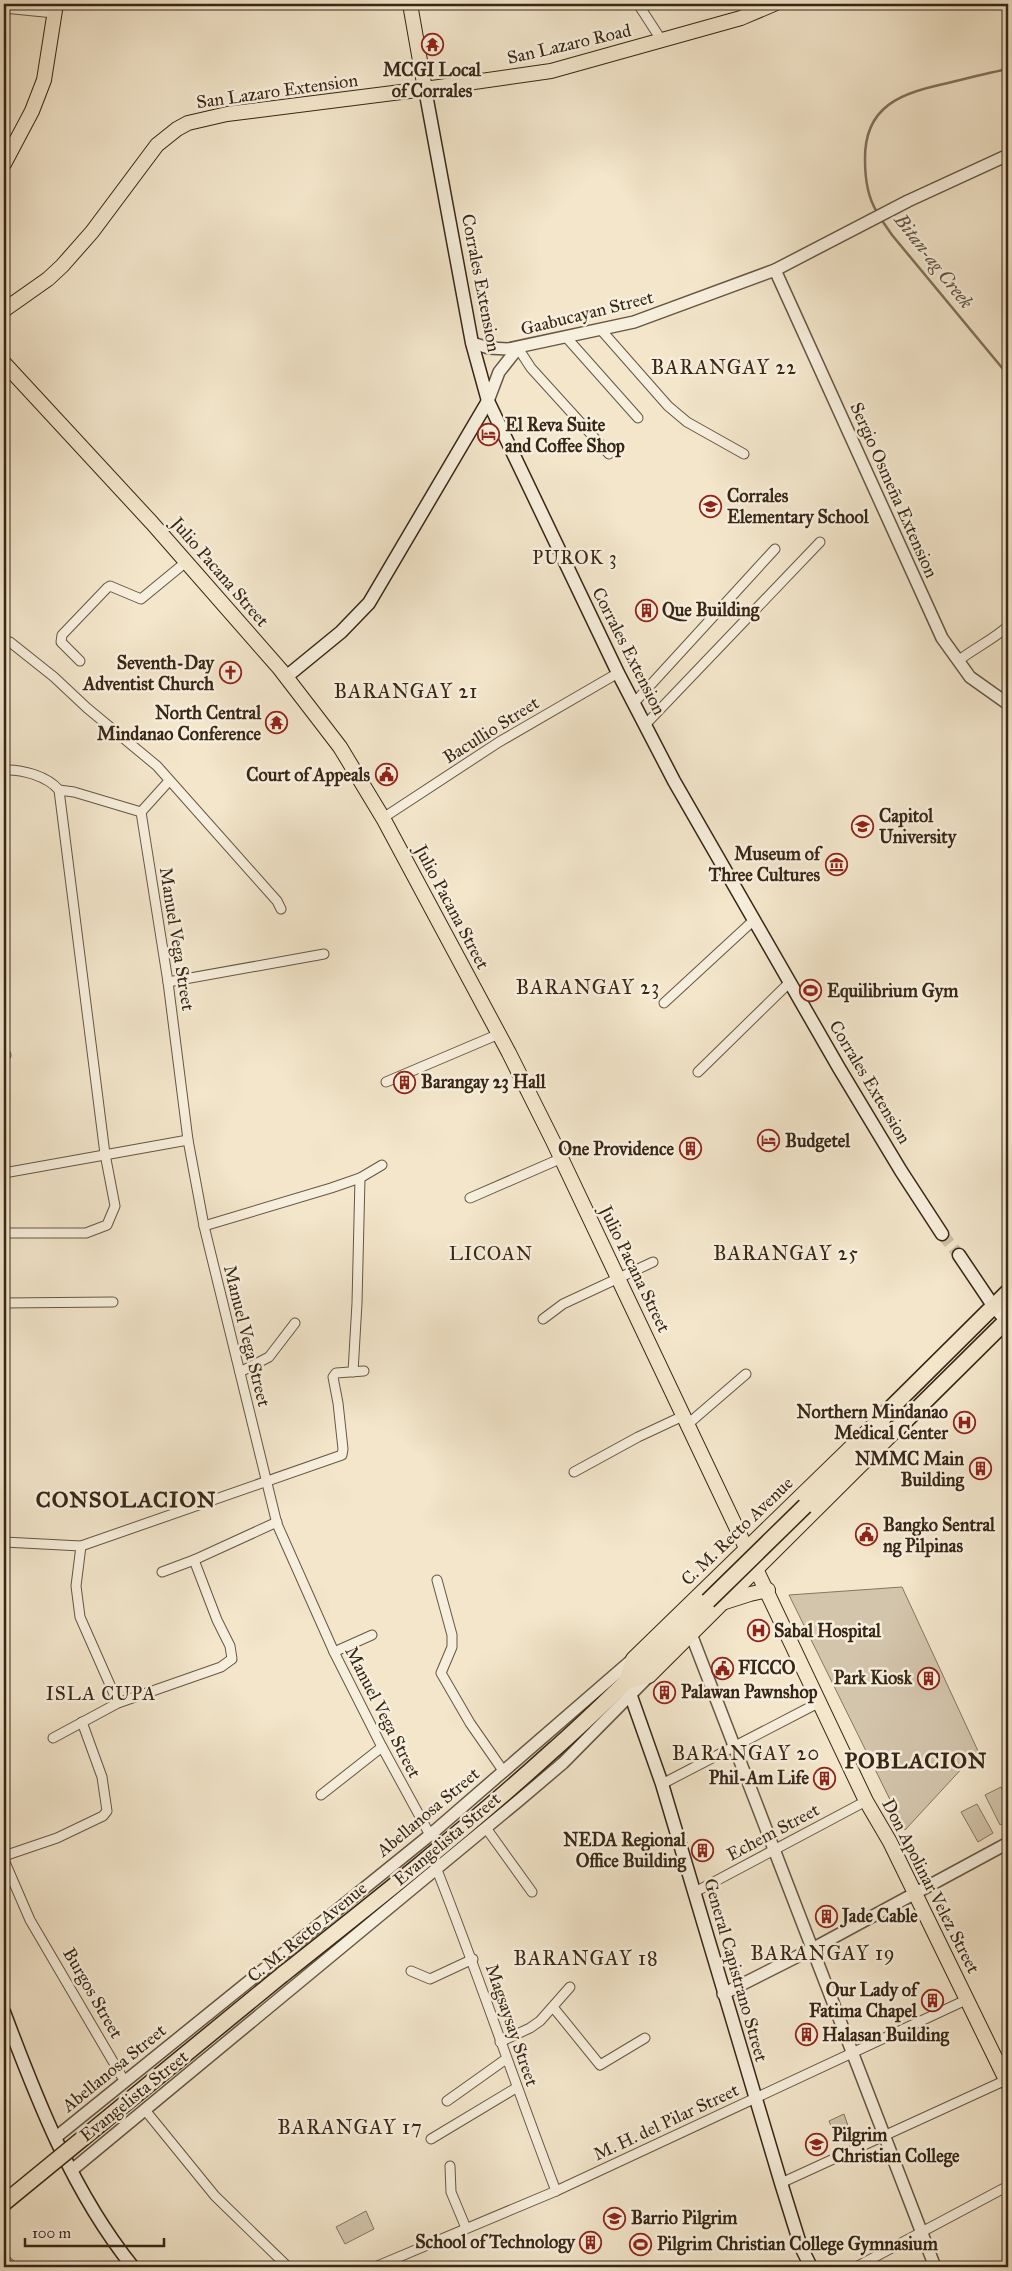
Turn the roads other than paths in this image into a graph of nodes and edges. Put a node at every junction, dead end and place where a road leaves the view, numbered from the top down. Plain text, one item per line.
1 (410, 4) edge
2 (638, 4) edge
3 (774, 4) edge
4 (4, 8) edge
5 (55, 8) edge
6 (662, 41) junction
7 (426, 89) junction
8 (1008, 155) edge
9 (4, 164) edge
10 (775, 270) junction
11 (4, 310) edge
12 (602, 331) junction
13 (566, 338) junction
14 (472, 343) junction
15 (518, 348) junction
16 (4, 364) edge
17 (488, 401) junction
18 (638, 418) dead end
19 (609, 454) dead end
20 (744, 454) dead end
21 (820, 542) dead end
22 (775, 549) dead end
23 (186, 562) junction
24 (1008, 626) edge
25 (10, 642) dead end
26 (80, 661) dead end
27 (958, 661) junction
28 (618, 673) junction
29 (286, 677) junction
30 (634, 703) junction
31 (1008, 704) edge
32 (645, 725) junction
33 (4, 770) edge
34 (169, 780) junction
35 (59, 790) junction
36 (141, 812) junction
37 (383, 818) junction
38 (281, 909) dead end
39 (754, 920) junction
40 (324, 954) dead end
41 (168, 982) junction
42 (790, 982) junction
43 (664, 1003) dead end
44 (499, 1034) junction
45 (698, 1072) dead end
46 (386, 1082) dead end
47 (188, 1140) junction
48 (105, 1154) junction
49 (562, 1158) junction
50 (382, 1165) dead end
51 (4, 1173) edge
52 (360, 1178) junction
53 (470, 1198) dead end
54 (204, 1226) junction
55 (4, 1234) edge
56 (942, 1234) tunnel mouth
57 (959, 1255) tunnel mouth
58 (653, 1262) dead end
59 (619, 1279) junction
60 (1008, 1292) edge
61 (113, 1302) dead end
62 (4, 1303) edge
63 (994, 1307) junction
64 (543, 1318) dead end
65 (1008, 1320) edge
66 (295, 1323) dead end
67 (364, 1371) dead end
68 (240, 1372) junction
69 (353, 1372) junction
70 (746, 1374) dead end
71 (886, 1413) junction
72 (686, 1420) junction
73 (899, 1427) junction
74 (871, 1441) junction
75 (574, 1472) dead end
76 (266, 1483) junction
77 (276, 1522) junction
78 (4, 1542) edge
79 (81, 1546) junction
80 (747, 1548) junction
81 (194, 1560) junction
82 (757, 1568) junction
83 (162, 1572) dead end
84 (437, 1580) dead end
85 (768, 1590) junction
86 (715, 1602) junction
87 (691, 1634) junction
88 (372, 1635) dead end
89 (334, 1652) junction
90 (633, 1659) junction
91 (628, 1689) junction
92 (820, 1702) junction
93 (118, 1703) junction
94 (82, 1722) junction
95 (53, 1738) dead end
96 (734, 1746) junction
97 (382, 1747) junction
98 (504, 1772) junction
99 (662, 1784) junction
100 (320, 1795) dead end
101 (866, 1801) junction
102 (486, 1828) junction
103 (430, 1835) junction
104 (1008, 1843) edge
105 (774, 1850) junction
106 (4, 1856) edge
107 (4, 1860) edge
108 (437, 1870) junction
109 (532, 1892) dead end
110 (695, 1892) junction
111 (914, 1893) junction
112 (812, 1949) junction
113 (472, 1959) junction
114 (411, 1971) dead end
115 (570, 1987) dead end
116 (723, 1994) junction
117 (968, 1999) junction
118 (553, 2007) junction
119 (4, 2012) edge
120 (645, 2038) dead end
121 (500, 2042) junction
122 (852, 2052) junction
123 (506, 2059) junction
124 (125, 2082) junction
125 (1007, 2082) edge
126 (516, 2088) junction
127 (755, 2098) junction
128 (447, 2101) dead end
129 (145, 2110) junction
130 (884, 2136) junction
131 (55, 2138) junction
132 (431, 2139) dead end
133 (450, 2166) dead end
134 (72, 2170) junction
135 (781, 2183) junction
136 (1008, 2186) edge
137 (556, 2191) junction
138 (4, 2203) edge
139 (466, 2228) junction
140 (922, 2234) junction
141 (133, 2267) edge
142 (288, 2267) edge
143 (376, 2267) edge
144 (811, 2267) edge
145 (856, 2267) edge
146 (935, 2267) edge

1 - 7 main road, Corrales Extension
2 - 6 street
3 - 6 main road, San Lazaro Road
4 - 5 street
5 - 9 main road
6 - 7 main road, San Lazaro Road
7 - 11 main road, San Lazaro Extension
7 - 14 main road, Corrales Extension
8 - 10 street, Gaabucayan Street
10 - 12 street, Gaabucayan Street
10 - 27 street, Sergio Osmeña Extension
12 - 13 street, Gaabucayan Street
12 - 20 street
13 - 15 street, Gaabucayan Street
13 - 18 street
14 - 15 street
14 - 17 main road, Corrales Extension
15 - 17 street, Gaabucayan Street
15 - 19 street
16 - 23 main road, Julio Pacana Street
17 - 28 main road, Corrales Extension
17 - 29 main road, Gaabucayan Street
21 - 32 street
22 - 30 street
23 - 26 street
23 - 29 main road, Julio Pacana Street
24 - 27 street
25 - 34 street
27 - 31 street, Sergio Osmeña Extension
28 - 30 main road, Corrales Extension
28 - 37 street, Bacullio Street
29 - 37 main road, Julio Pacana Street
30 - 32 main road, Corrales Extension
32 - 39 main road, Corrales Extension
33 - 35 street
34 - 36 street
34 - 38 street
35 - 36 street
35 - 48 street
36 - 41 street, Manuel Vega Street
37 - 44 main road, Julio Pacana Street
39 - 42 main road, Corrales Extension
39 - 43 street
40 - 41 street
41 - 47 street, Manuel Vega Street
42 - 45 street
42 - 56 main road, Corrales Extension
44 - 46 street
44 - 49 main road, Julio Pacana Street
47 - 48 street
47 - 54 street, Manuel Vega Street
48 - 51 street
48 - 55 street
49 - 53 street
49 - 59 main road, Julio Pacana Street
50 - 52 street
52 - 54 street
52 - 69 street
54 - 68 street, Manuel Vega Street
57 - 63 main road
58 - 59 street
59 - 64 street
59 - 72 main road, Julio Pacana Street
60 - 63 highway, C. M. Recto Avenue
61 - 62 street
63 - 65 main road
63 - 71 highway, C. M. Recto Avenue
65 - 73 highway, C. M. Recto Avenue
66 - 68 street
67 - 69 street
68 - 76 street, Manuel Vega Street
69 - 76 street
70 - 72 street
71 - 74 highway, C. M. Recto Avenue
71 - 80 main road, C. M. Recto Avenue
72 - 75 street
72 - 80 main road, Julio Pacana Street
73 - 74 highway, C. M. Recto Avenue
73 - 82 main road, C. M. Recto Avenue
74 - 86 highway, C. M. Recto Avenue, bridge
76 - 77 street, Manuel Vega Street
76 - 79 street
77 - 81 street
77 - 89 street, Manuel Vega Street
78 - 79 street
79 - 93 street
80 - 82 main road, Julio Pacana Street
80 - 90 main road, C. M. Recto Avenue
81 - 83 street
81 - 93 street
82 - 85 main road, Don Apolinar Velez Street
82 - 86 main road, C. M. Recto Avenue
84 - 98 street
85 - 86 main road
85 - 92 main road, Don Apolinar Velez Street
86 - 87 main road, C. M. Recto Avenue
86 - 91 highway, C. M. Recto Avenue
87 - 91 main road, C. M. Recto Avenue
87 - 96 street
88 - 89 street
89 - 97 street, Manuel Vega Street
90 - 91 main road, C. M. Recto Avenue
90 - 98 street, Abellanosa Street
91 - 99 main road, General Capistrano Street
91 - 102 street, Evangelista Street
91 - 138 highway, C. M. Recto Avenue, bridge
92 - 96 street
92 - 101 main road, Don Apolinar Velez Street
93 - 94 street
94 - 95 street
94 - 106 street
96 - 99 street
96 - 105 street
97 - 100 street
97 - 103 street, Manuel Vega Street
98 - 103 street, Abellanosa Street
99 - 110 main road, General Capistrano Street
101 - 105 street, Echem Street
101 - 111 main road, Don Apolinar Velez Street
102 - 108 street, Evangelista Street
102 - 109 street
103 - 124 street, Abellanosa Street
104 - 111 street
105 - 110 street, Echem Street
105 - 112 street
107 - 124 street, Burgos Street
108 - 113 street, Magsaysay Street
108 - 129 street, Evangelista Street
110 - 116 main road, General Capistrano Street
111 - 112 street
111 - 117 main road, Don Apolinar Velez Street
112 - 116 street
112 - 122 street
113 - 114 street
113 - 121 street, Magsaysay Street
115 - 118 street
116 - 127 main road, General Capistrano Street
117 - 122 street, M. H. del Pilar Street
117 - 125 main road, Don Apolinar Velez Street
118 - 120 street
118 - 121 street
119 - 131 main road
121 - 123 street, Magsaysay Street
122 - 127 street, M. H. del Pilar Street
122 - 130 street
123 - 126 street, Magsaysay Street
123 - 128 street
124 - 129 street, Burgos Street
124 - 131 street, Abellanosa Street
125 - 130 street
126 - 132 street
126 - 137 street, Magsaysay Street
127 - 135 main road, General Capistrano Street
127 - 137 street, M. H. del Pilar Street
129 - 134 street, Evangelista Street
129 - 142 street, Burgos Street
130 - 135 street
130 - 140 street
131 - 134 main road
133 - 139 street
134 - 141 main road
135 - 144 main road, General Capistrano Street
136 - 140 street
137 - 139 street, M. H. del Pilar Street
139 - 143 street, M. H. del Pilar Street
140 - 145 street
140 - 146 street

